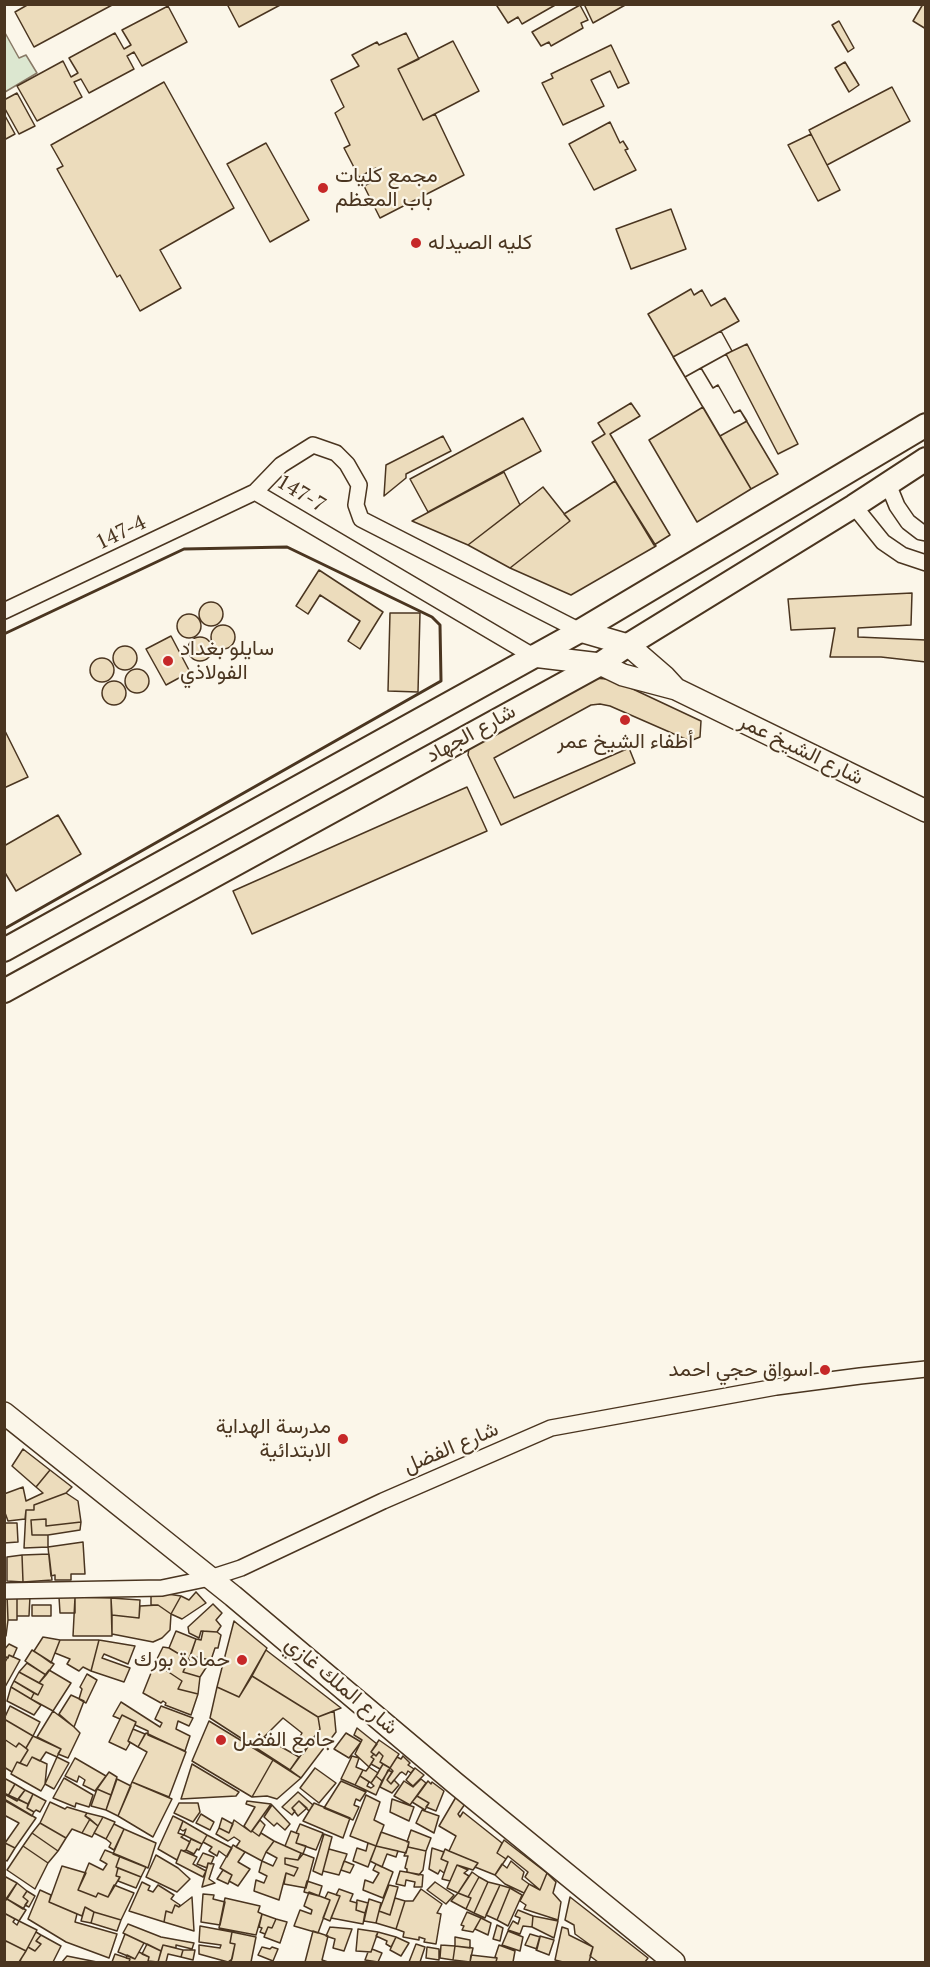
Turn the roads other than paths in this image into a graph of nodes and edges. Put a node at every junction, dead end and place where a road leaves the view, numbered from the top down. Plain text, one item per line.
1 (926, 425) edge
2 (926, 459) edge
3 (888, 484) junction
4 (255, 492) junction
5 (854, 506) junction
6 (926, 533) edge
7 (926, 562) edge
8 (4, 612) edge
9 (580, 631) junction
10 (628, 645) junction
11 (533, 656) junction
12 (600, 664) junction
13 (676, 689) junction
14 (926, 811) edge
15 (4, 950) edge
16 (4, 991) edge
17 (926, 1369) edge
18 (4, 1413) edge
19 (210, 1578) junction
20 (4, 1591) edge
21 (674, 1962) edge

1 - 9 main road, شارع الجهاد
2 - 3 main road, شارع الجهاد
3 - 5 main road, شارع الجهاد
3 - 6 street
4 - 8 street, 147-4
4 - 9 street, 147-7
4 - 11 street, 147-7
5 - 7 street
5 - 10 main road, شارع الجهاد
9 - 10 street, شارع الشيخ عمر
9 - 11 main road, شارع الجهاد
10 - 12 main road, شارع الجهاد
10 - 13 street, شارع الشيخ عمر
11 - 12 street, شارع الشيخ عمر
11 - 15 main road, شارع الجهاد
12 - 13 street, شارع الشيخ عمر
12 - 16 main road, شارع الجهاد
13 - 14 street, شارع الشيخ عمر
17 - 19 street, شارع الفضل
18 - 19 street, شارع الملك غازي
19 - 20 street, شارع الفضل
19 - 21 street, شارع الملك غازي

